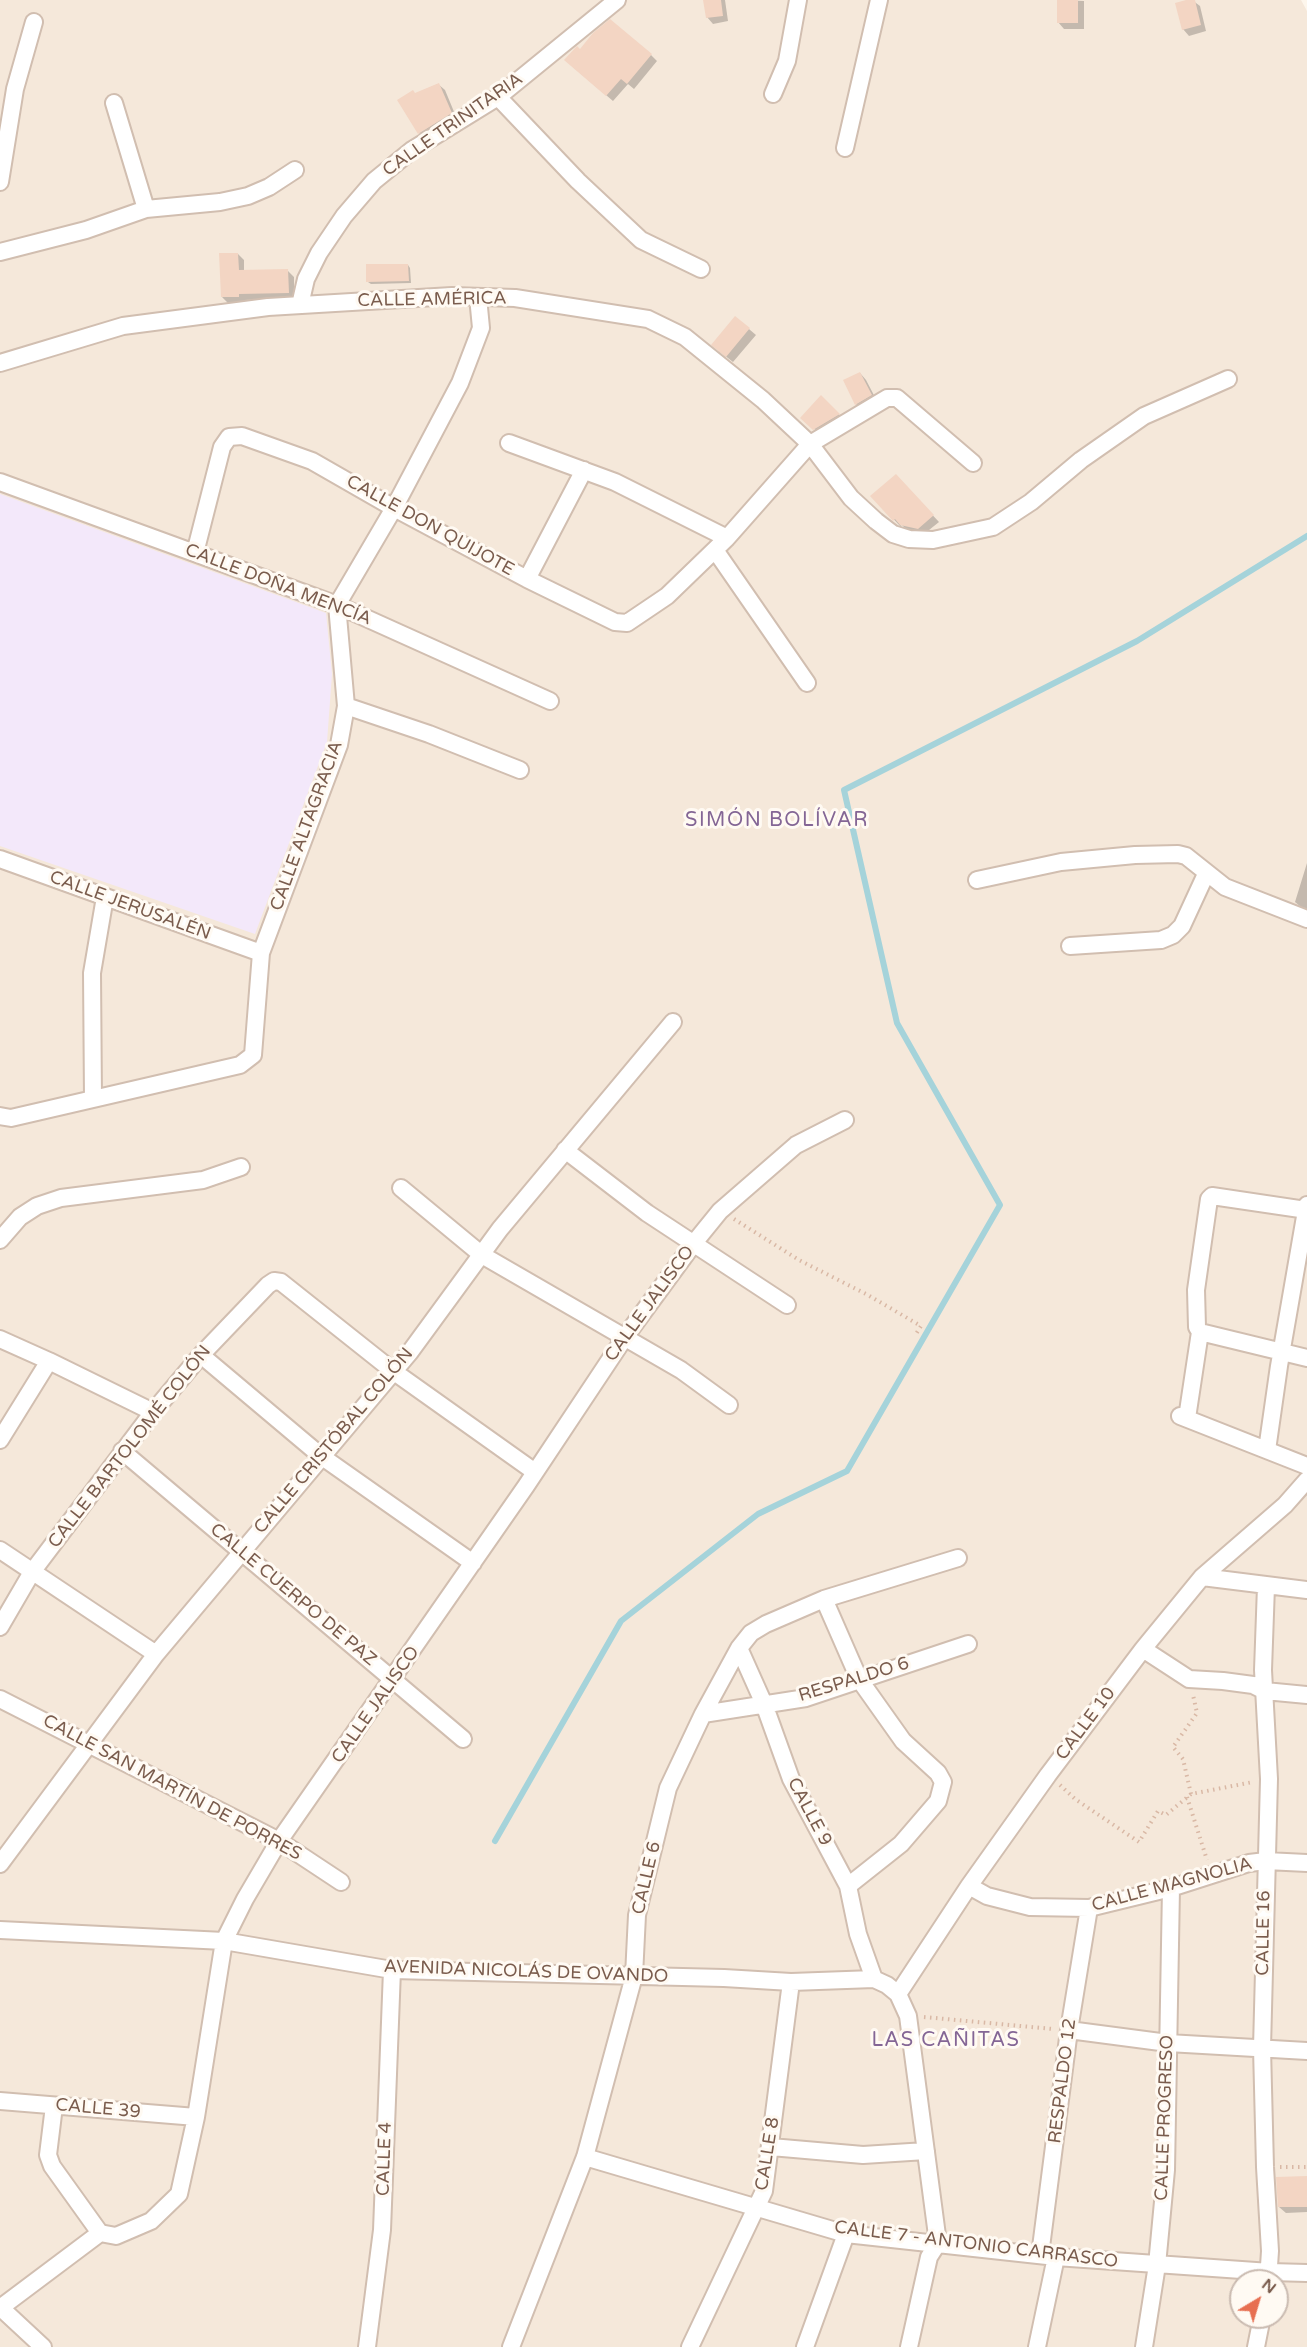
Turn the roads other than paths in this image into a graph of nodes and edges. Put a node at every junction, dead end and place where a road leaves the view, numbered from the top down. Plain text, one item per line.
1 (617, 0) edge
2 (798, 0) edge
3 (879, 0) edge
4 (34, 22) dead end
5 (773, 94) dead end
6 (498, 97) junction
7 (114, 103) dead end
8 (845, 148) dead end
9 (295, 170) dead end
10 (0, 182) edge
11 (146, 209) junction
12 (0, 252) edge
13 (701, 270) dead end
14 (478, 297) junction
15 (300, 305) junction
16 (0, 363) edge
17 (1228, 379) dead end
18 (509, 443) dead end
19 (810, 444) junction
20 (973, 463) dead end
21 (584, 470) junction
22 (0, 482) edge
23 (394, 508) junction
24 (721, 544) junction
25 (195, 553) junction
26 (527, 579) junction
27 (337, 605) junction
28 (807, 683) dead end
29 (550, 701) dead end
30 (346, 706) junction
31 (520, 770) dead end
32 (0, 859) edge
33 (1206, 874) junction
34 (977, 880) dead end
35 (105, 897) junction
36 (1307, 919) edge
37 (1070, 946) dead end
38 (261, 953) junction
39 (673, 1022) dead end
40 (93, 1100) junction
41 (0, 1116) edge
42 (845, 1120) dead end
43 (565, 1150) junction
44 (241, 1167) dead end
45 (401, 1188) dead end
46 (1307, 1208) edge
47 (0, 1240) edge
48 (694, 1243) junction
49 (482, 1255) junction
50 (788, 1305) dead end
51 (1200, 1332) junction
52 (625, 1337) junction
53 (0, 1339) edge
54 (1281, 1350) junction
55 (201, 1355) junction
56 (1307, 1358) edge
57 (49, 1361) junction
58 (393, 1371) junction
59 (729, 1405) dead end
60 (153, 1412) junction
61 (0, 1440) edge
62 (1267, 1450) junction
63 (122, 1451) junction
64 (321, 1456) junction
65 (1307, 1466) edge
66 (535, 1472) junction
67 (1307, 1480) edge
68 (0, 1550) edge
69 (241, 1552) junction
70 (958, 1558) dead end
71 (473, 1563) junction
72 (32, 1572) junction
73 (1202, 1577) junction
74 (1266, 1586) junction
75 (1307, 1590) edge
76 (824, 1599) junction
77 (0, 1627) edge
78 (968, 1644) dead end
79 (740, 1648) junction
80 (1143, 1649) junction
81 (156, 1654) junction
82 (393, 1679) junction
83 (859, 1679) junction
84 (1265, 1691) junction
85 (1307, 1695) edge
86 (0, 1700) edge
87 (764, 1704) junction
88 (703, 1714) junction
89 (463, 1739) dead end
90 (91, 1744) junction
91 (279, 1841) junction
92 (1266, 1861) junction
93 (1307, 1863) edge
94 (0, 1864) edge
95 (341, 1882) dead end
96 (848, 1886) junction
97 (969, 1886) junction
98 (1171, 1888) junction
99 (1089, 1908) junction
100 (0, 1930) edge
101 (224, 1941) junction
102 (392, 1970) junction
103 (634, 1976) junction
104 (874, 1978) junction
105 (791, 1982) junction
106 (898, 1994) junction
107 (1069, 2030) junction
108 (1168, 2043) junction
109 (1262, 2048) junction
110 (1307, 2051) edge
111 (0, 2101) edge
112 (54, 2106) junction
113 (196, 2117) junction
114 (771, 2147) junction
115 (926, 2151) junction
116 (585, 2157) junction
117 (758, 2207) junction
118 (100, 2233) junction
119 (846, 2234) junction
120 (938, 2243) junction
121 (1048, 2256) junction
122 (1157, 2265) junction
123 (1269, 2269) edge
124 (1229, 2273) edge
125 (1307, 2273) edge
126 (1289, 2275) edge
127 (0, 2308) edge
128 (1260, 2329) edge
129 (43, 2347) edge
130 (367, 2347) edge
131 (511, 2347) edge
132 (690, 2347) edge
133 (805, 2347) edge
134 (909, 2347) edge
135 (1037, 2347) edge
136 (1144, 2347) edge
137 (1256, 2347) edge

1 - 6 street, CALLE TRINITARIA
2 - 5 street
3 - 8 street
4 - 10 street
6 - 13 street
6 - 15 street, CALLE TRINITARIA
7 - 11 street
9 - 11 street
11 - 12 street
14 - 15 street, CALLE AMÉRICA
14 - 19 street, CALLE AMÉRICA
14 - 23 street
15 - 16 street, CALLE AMÉRICA
17 - 19 street, CALLE AMÉRICA
18 - 21 street
19 - 20 street
19 - 24 street
21 - 24 street
21 - 26 street
22 - 25 street, CALLE DOÑA MENCÍA
23 - 25 street, CALLE DON QUIJOTE
23 - 26 street, CALLE DON QUIJOTE
23 - 27 street
24 - 26 street, CALLE DON QUIJOTE
24 - 28 street
25 - 27 street, CALLE DOÑA MENCÍA
27 - 29 street, CALLE DOÑA MENCÍA
27 - 30 street, CALLE ALTAGRACIA
30 - 31 street
30 - 38 street, CALLE ALTAGRACIA
32 - 35 street, CALLE JERUSALÉN
33 - 34 street
33 - 36 street
33 - 37 street
35 - 38 street, CALLE JERUSALÉN
35 - 40 street
38 - 40 street, CALLE ALTAGRACIA
39 - 43 street, CALLE CRISTÓBAL COLÓN
40 - 41 street, CALLE ALTAGRACIA
42 - 48 street, CALLE JALISCO
43 - 48 street
43 - 49 street, CALLE CRISTÓBAL COLÓN
44 - 47 street
45 - 49 street
46 - 51 street
46 - 54 street
48 - 50 street
48 - 52 street, CALLE JALISCO
49 - 52 street
49 - 58 street, CALLE CRISTÓBAL COLÓN
51 - 54 street
51 - 62 street
52 - 59 street
52 - 66 street, CALLE JALISCO
53 - 57 street
54 - 56 street
54 - 62 street
55 - 58 street, CALLE BARTOLOMÉ COLÓN
55 - 60 street, CALLE BARTOLOMÉ COLÓN
55 - 64 street
57 - 60 street
57 - 61 street
58 - 64 street, CALLE CRISTÓBAL COLÓN
58 - 66 street, CALLE BARTOLOMÉ COLÓN
60 - 63 street, CALLE BARTOLOMÉ COLÓN
62 - 65 street
63 - 69 street, CALLE CUERPO DE PAZ
63 - 72 street, CALLE BARTOLOMÉ COLÓN
64 - 69 street, CALLE CRISTÓBAL COLÓN
64 - 71 street
66 - 71 street, CALLE JALISCO
67 - 73 street, CALLE 10
68 - 72 street
69 - 81 street, CALLE CRISTÓBAL COLÓN
69 - 82 street, CALLE CUERPO DE PAZ
70 - 76 street, CALLE 6
71 - 82 street, CALLE JALISCO
72 - 77 street, CALLE BARTOLOMÉ COLÓN
72 - 81 street
73 - 74 street
73 - 80 street, CALLE 10
74 - 75 street
74 - 84 street, CALLE 16
76 - 79 street, CALLE 6
76 - 83 street
78 - 83 street, RESPALDO 6
79 - 87 street, CALLE 9
79 - 88 street, CALLE 6
80 - 84 street
80 - 97 street, CALLE 10
81 - 90 street, CALLE CRISTÓBAL COLÓN
82 - 89 street, CALLE CUERPO DE PAZ
82 - 91 street, CALLE JALISCO
83 - 87 street, RESPALDO 6
83 - 96 street
84 - 85 street
84 - 92 street, CALLE 16
86 - 90 street, CALLE SAN MARTÍN DE PORRES
87 - 88 street, RESPALDO 6
87 - 96 street, CALLE 9
88 - 103 street, CALLE 6
90 - 91 street, CALLE SAN MARTÍN DE PORRES
90 - 94 street, CALLE CRISTÓBAL COLÓN
91 - 95 street, CALLE SAN MARTÍN DE PORRES
91 - 101 street, CALLE JALISCO
92 - 93 street, CALLE MAGNOLIA
92 - 98 street, CALLE MAGNOLIA
92 - 109 street, CALLE 16
96 - 104 street, CALLE 9
97 - 99 street, CALLE MAGNOLIA
97 - 106 street, CALLE 10
98 - 99 street, CALLE MAGNOLIA
98 - 108 street, CALLE PROGRESO
99 - 107 street, RESPALDO 12
100 - 101 street, AVENIDA NICOLÁS DE OVANDO
101 - 102 street, AVENIDA NICOLÁS DE OVANDO
101 - 113 street, CALLE JALISCO
102 - 103 street, AVENIDA NICOLÁS DE OVANDO
102 - 130 street, CALLE 4
103 - 105 street, AVENIDA NICOLÁS DE OVANDO
103 - 116 street, CALLE 6
104 - 105 street, AVENIDA NICOLÁS DE OVANDO
104 - 106 street
105 - 114 street, CALLE 8
106 - 115 street
107 - 108 street
107 - 121 street, RESPALDO 12
108 - 109 street
108 - 122 street, CALLE PROGRESO
109 - 110 street
109 - 123 street, CALLE 16
111 - 112 street, CALLE 39
112 - 113 street, CALLE 39
112 - 118 street
113 - 118 street, CALLE JALISCO
114 - 115 street
114 - 117 street, CALLE 8
115 - 120 street
116 - 117 street, CALLE 7 - ANTONIO CARRASCO
116 - 131 street, CALLE 6
117 - 119 street, CALLE 7 - ANTONIO CARRASCO
117 - 132 street, CALLE 8
118 - 127 street
119 - 120 street, CALLE 7 - ANTONIO CARRASCO
119 - 133 street
120 - 121 street, CALLE 7 - ANTONIO CARRASCO
120 - 134 street
121 - 122 street, CALLE 7 - ANTONIO CARRASCO
121 - 135 street, RESPALDO 12
122 - 124 street, CALLE 7 - ANTONIO CARRASCO
122 - 136 street, CALLE PROGRESO
125 - 126 street, CALLE 7 - ANTONIO CARRASCO
127 - 129 street
128 - 137 street

